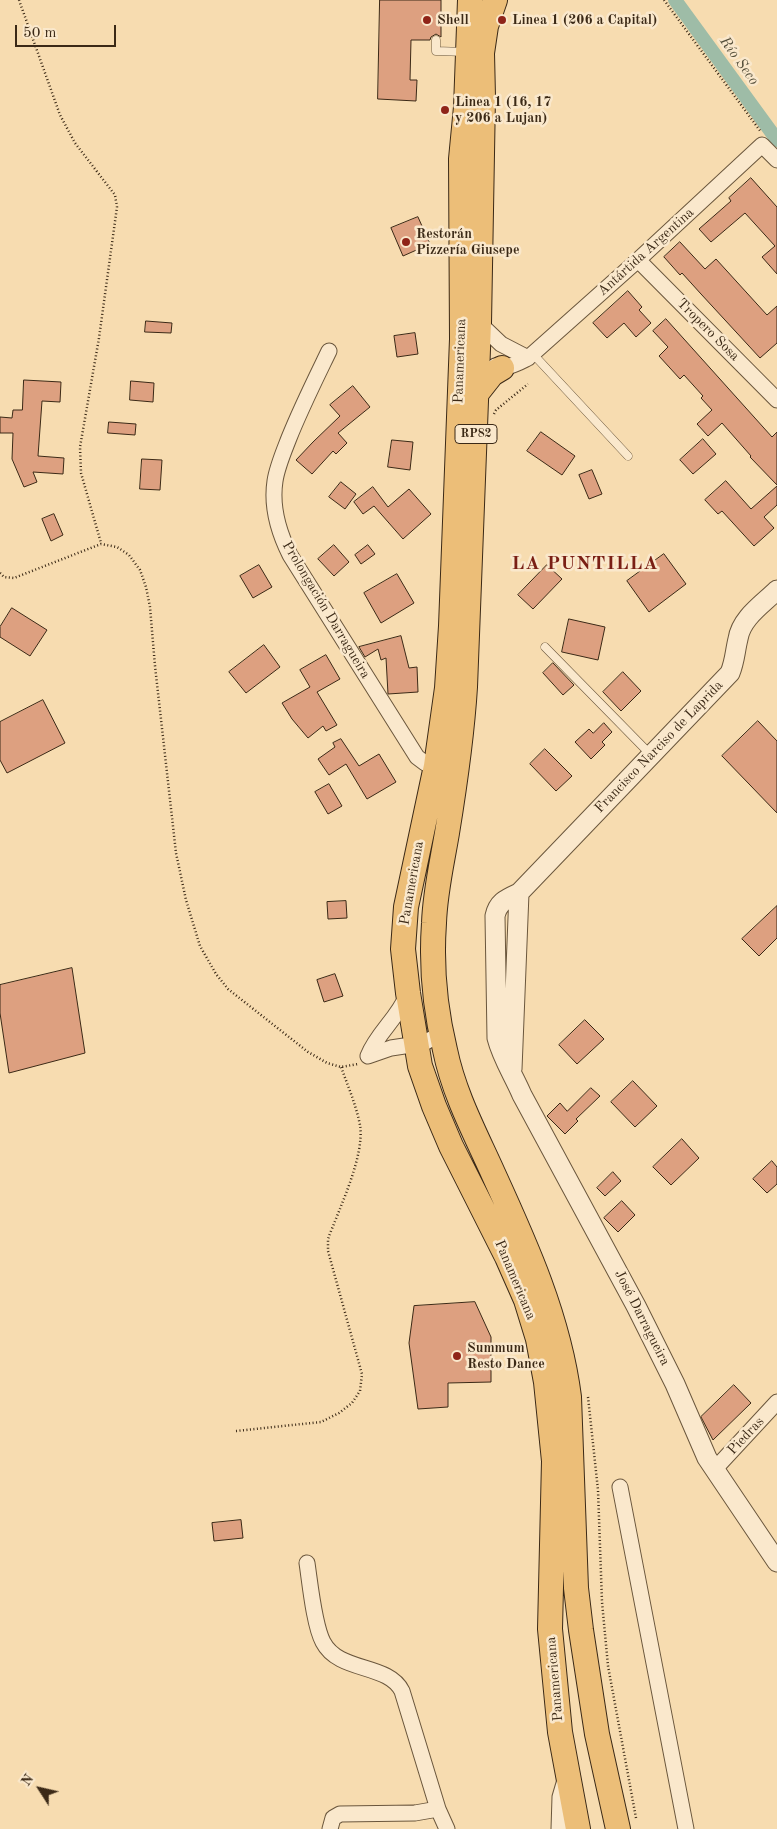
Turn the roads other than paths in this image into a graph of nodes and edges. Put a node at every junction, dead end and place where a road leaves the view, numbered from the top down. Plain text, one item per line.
1 (470, 0) edge
2 (495, 0) edge
3 (436, 40) dead end
4 (476, 53) junction
5 (777, 160) edge
6 (638, 260) junction
7 (479, 323) junction
8 (462, 339) junction
9 (329, 351) dead end
10 (530, 356) junction
11 (478, 360) junction
12 (502, 368) junction
13 (477, 393) junction
14 (777, 400) edge
15 (628, 456) dead end
16 (777, 590) edge
17 (545, 646) dead end
18 (652, 755) junction
19 (436, 766) junction
20 (519, 893) joint
21 (408, 993) junction
22 (442, 1033) junction
23 (416, 1046) junction
24 (777, 1402) edge
25 (714, 1470) junction
26 (620, 1487) dead end
27 (777, 1562) edge
28 (307, 1563) dead end
29 (438, 1809) junction
30 (571, 1828) edge
31 (617, 1828) edge
32 (330, 1829) edge
33 (447, 1829) edge
34 (686, 1829) edge

1 - 4 main road, Panamericana / RP82
2 - 4 main road, Panamericana / RP82
3 - 4 lane
4 - 7 main road, Panamericana / RP82
4 - 8 main road, Panamericana / RP82
5 - 6 street, Antártida Argentina
6 - 10 street, Antártida Argentina
6 - 14 street, Tropero Sosa
7 - 10 street
7 - 11 main road, Panamericana / RP82
8 - 11 street
8 - 19 main road, Panamericana / RP82
9 - 19 street, Prolongación Darragueira
10 - 12 street, Antártida Argentina
10 - 15 lane
11 - 12 street
11 - 13 main road, Panamericana / RP82
12 - 13 main road
13 - 22 main road, Panamericana / RP82
16 - 18 street, Francisco Narciso de Laprida
17 - 18 lane
18 - 20 street, Francisco Narciso de Laprida
19 - 21 main road, Panamericana / RP82
20 - 25 street, José Darragueira
21 - 23 main road, Panamericana / RP82
21 - 23 street
22 - 23 street
22 - 31 main road, Panamericana / RP82
23 - 30 main road, Panamericana / RP82
24 - 25 street, Piedras
25 - 27 street, José Darragueira
26 - 34 street
28 - 29 street
29 - 32 street
29 - 33 street
30 - 31 main road

